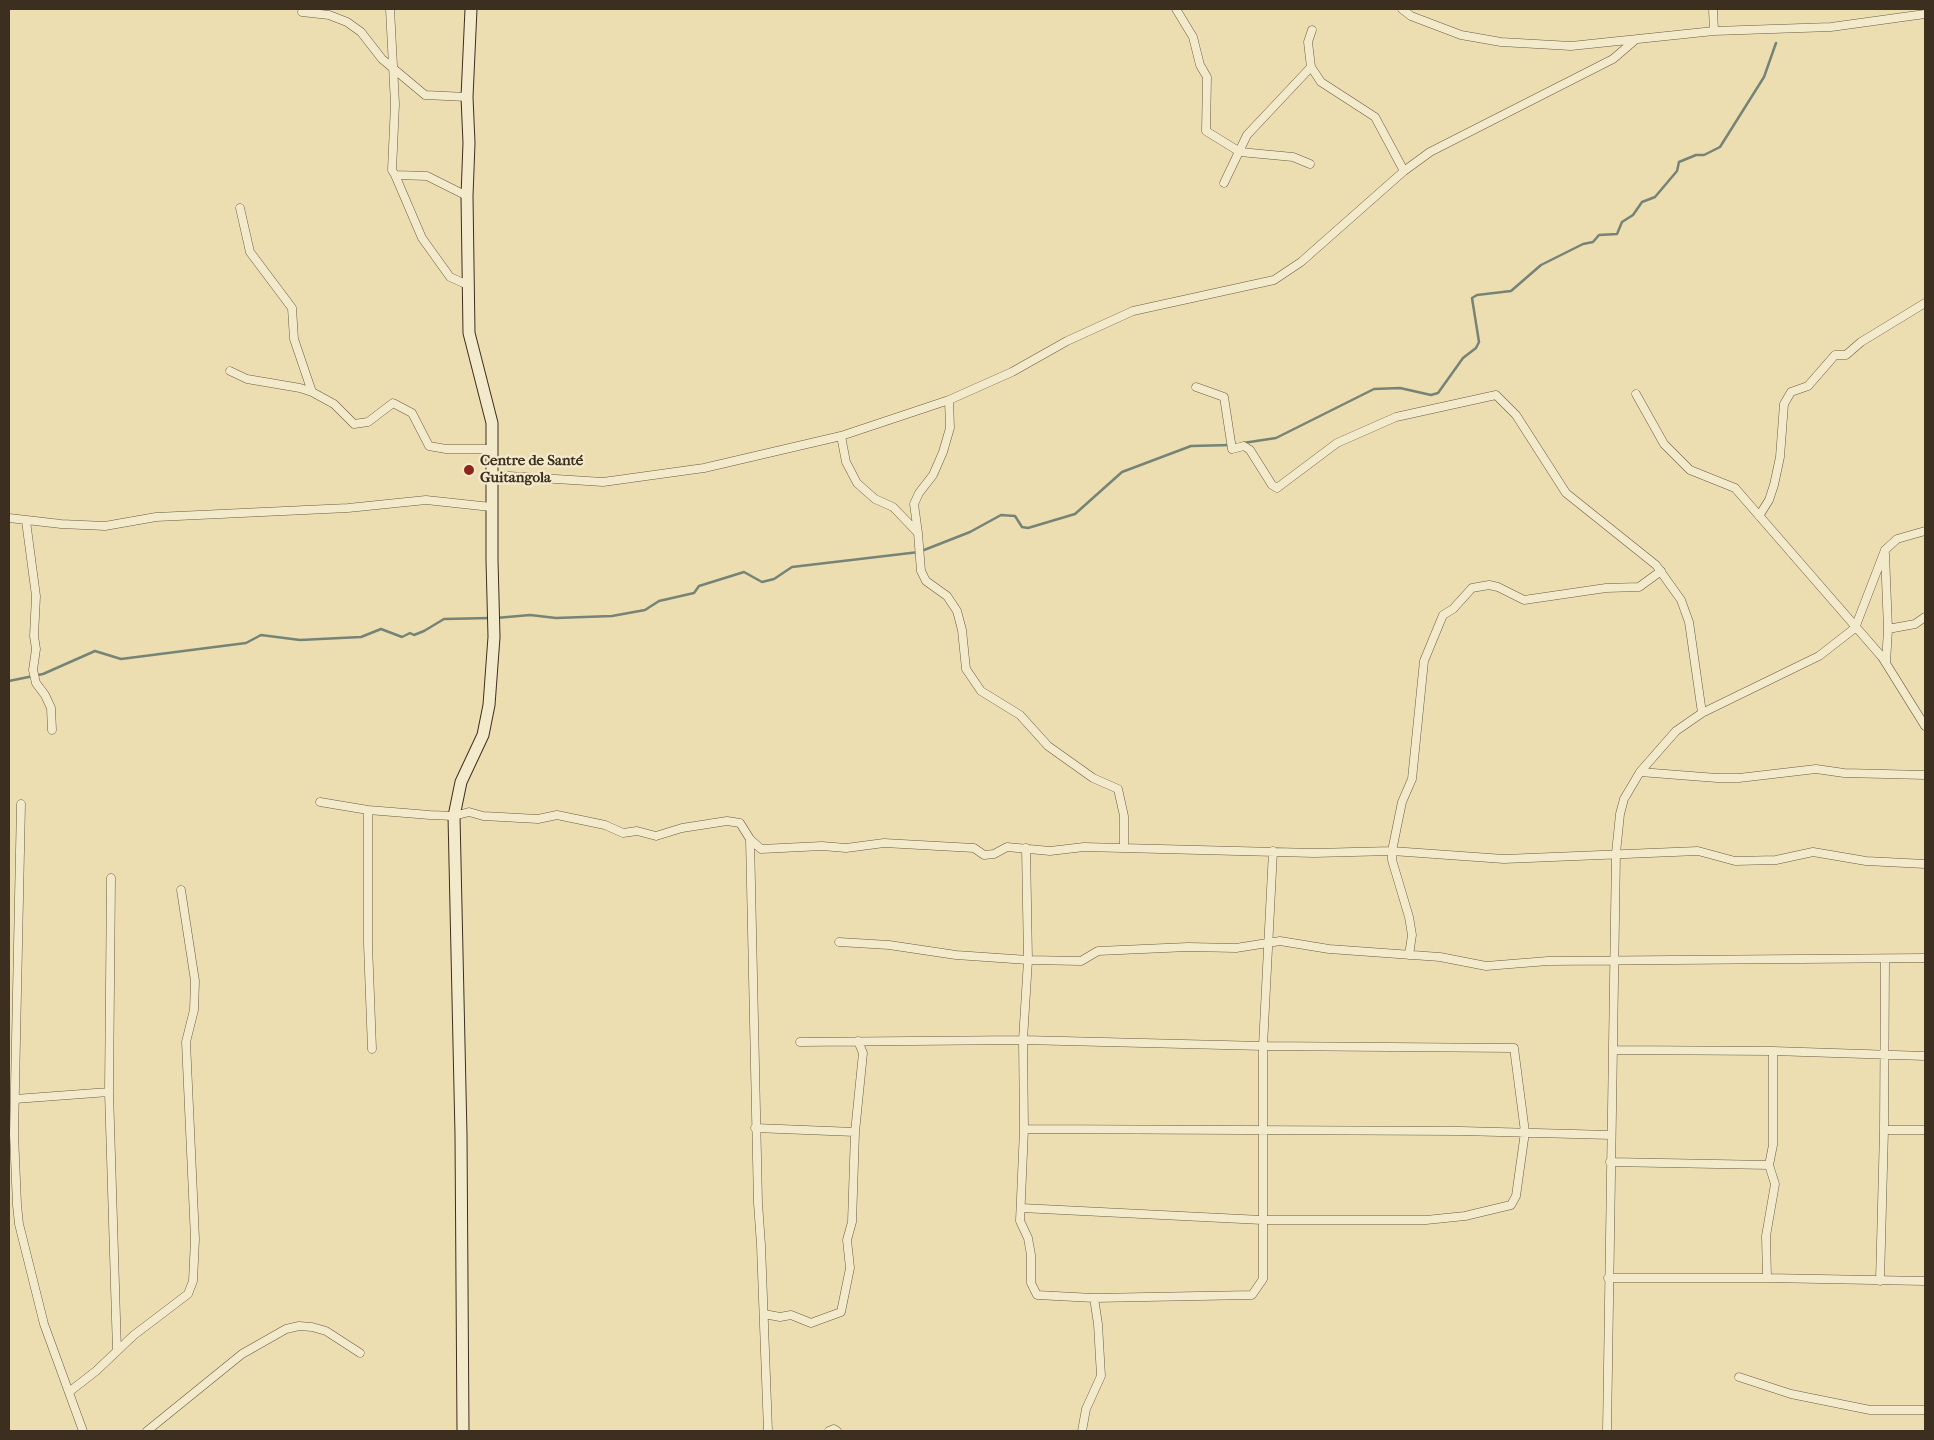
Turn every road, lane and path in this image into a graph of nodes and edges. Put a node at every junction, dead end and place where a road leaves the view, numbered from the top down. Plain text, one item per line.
1 (390, 9) edge
2 (471, 9) edge
3 (1176, 9) edge
4 (1402, 9) edge
5 (1714, 9) edge
6 (302, 12) dead end
7 (1913, 12) edge
8 (1925, 14) edge
9 (1312, 30) dead end
10 (1714, 31) junction
11 (1634, 41) junction
12 (1311, 67) junction
13 (394, 68) junction
14 (467, 97) junction
15 (1240, 152) junction
16 (1310, 164) dead end
17 (1404, 170) junction
18 (395, 175) junction
19 (1224, 183) dead end
20 (467, 196) junction
21 (240, 208) dead end
22 (468, 284) junction
23 (1925, 303) edge
24 (230, 371) dead end
25 (1196, 387) dead end
26 (312, 392) junction
27 (1636, 394) dead end
28 (948, 400) junction
29 (840, 436) junction
30 (490, 449) junction
31 (493, 475) junction
32 (491, 507) junction
33 (1759, 516) junction
34 (9, 518) edge
35 (26, 521) junction
36 (1925, 531) edge
37 (918, 532) junction
38 (1884, 550) junction
39 (1661, 571) junction
40 (1925, 618) edge
41 (1855, 628) junction
42 (1888, 629) junction
43 (1886, 663) junction
44 (1702, 713) junction
45 (1925, 726) edge
46 (52, 730) dead end
47 (1640, 772) junction
48 (1925, 775) edge
49 (320, 802) dead end
50 (21, 804) dead end
51 (368, 810) junction
52 (454, 816) junction
53 (750, 839) junction
54 (1026, 848) junction
55 (1124, 848) junction
56 (1273, 851) junction
57 (1392, 851) junction
58 (1616, 853) junction
59 (1925, 864) edge
60 (111, 878) dead end
61 (181, 890) dead end
62 (839, 942) dead end
63 (1268, 944) junction
64 (1409, 955) junction
65 (1925, 958) edge
66 (1028, 960) junction
67 (1884, 960) junction
68 (1614, 961) junction
69 (1023, 1040) junction
70 (858, 1041) junction
71 (800, 1042) dead end
72 (1262, 1046) junction
73 (372, 1049) dead end
74 (1613, 1050) junction
75 (1772, 1051) junction
76 (1884, 1056) junction
77 (1925, 1056) edge
78 (109, 1092) junction
79 (15, 1099) junction
80 (756, 1128) junction
81 (1024, 1129) junction
82 (1884, 1130) junction
83 (1925, 1130) edge
84 (855, 1132) junction
85 (1264, 1132) junction
86 (1525, 1132) junction
87 (1611, 1135) junction
88 (1610, 1162) junction
89 (1769, 1165) junction
90 (1021, 1208) junction
91 (1262, 1220) junction
92 (1608, 1278) junction
93 (1767, 1278) junction
94 (1880, 1281) junction
95 (1925, 1281) edge
96 (1094, 1298) junction
97 (764, 1314) junction
98 (116, 1351) junction
99 (360, 1353) dead end
100 (1739, 1377) dead end
101 (69, 1392) junction
102 (1925, 1410) edge
103 (83, 1431) edge
104 (148, 1431) edge
105 (463, 1431) edge
106 (768, 1431) edge
107 (829, 1431) edge
108 (837, 1431) edge
109 (1082, 1431) edge
110 (1607, 1431) edge

1 - 13 street
2 - 14 street
3 - 15 street
4 - 11 street
5 - 10 street
6 - 13 street
7 - 8 street
7 - 10 street
9 - 12 street
10 - 11 street
11 - 17 street
12 - 15 street
12 - 17 street
13 - 14 street
13 - 18 street
14 - 20 street
15 - 16 street
15 - 19 street
17 - 28 street
18 - 20 street
18 - 22 street
20 - 22 street
21 - 26 street
22 - 30 street
23 - 33 street
24 - 26 street
25 - 39 street
26 - 30 street
27 - 33 street
28 - 29 street
28 - 37 street
29 - 31 street
29 - 37 street
30 - 31 street
31 - 32 street
32 - 35 street
32 - 52 street
33 - 41 street
34 - 35 street
35 - 46 street
36 - 38 street
37 - 55 street
38 - 41 street
38 - 42 street
39 - 44 street
39 - 57 street
40 - 42 street
41 - 43 street
41 - 44 street
42 - 43 street
43 - 45 street
44 - 47 street
47 - 48 street
47 - 58 street
49 - 51 street
50 - 79 street
51 - 52 street
51 - 73 street
52 - 53 street
52 - 105 street
53 - 54 street
53 - 80 street
54 - 55 street
54 - 66 street
55 - 56 street
56 - 57 street
56 - 63 street
57 - 58 street
57 - 64 street
58 - 59 street
58 - 68 street
60 - 78 street
61 - 98 street
62 - 66 street
63 - 64 street
63 - 66 street
63 - 72 street
64 - 68 street
65 - 67 street
66 - 69 street
67 - 68 street
67 - 76 street
68 - 74 street
69 - 70 street
69 - 72 street
69 - 81 street
70 - 71 street
70 - 84 street
72 - 85 street
72 - 86 street
74 - 75 street
74 - 87 street
75 - 76 street
75 - 89 street
76 - 77 street
76 - 82 street
78 - 79 street
78 - 98 street
79 - 101 street
80 - 84 street
80 - 97 street
81 - 85 street
81 - 90 street
82 - 83 street
82 - 94 street
84 - 97 street
85 - 86 street
85 - 91 street
86 - 87 street
86 - 91 street
87 - 88 street
88 - 89 street
88 - 92 street
89 - 93 street
90 - 91 street
90 - 96 street
91 - 96 street
92 - 93 street
92 - 110 street
93 - 94 street
94 - 95 street
96 - 109 street
97 - 106 street
98 - 101 street
99 - 104 street
100 - 102 street
101 - 103 street
107 - 108 street

